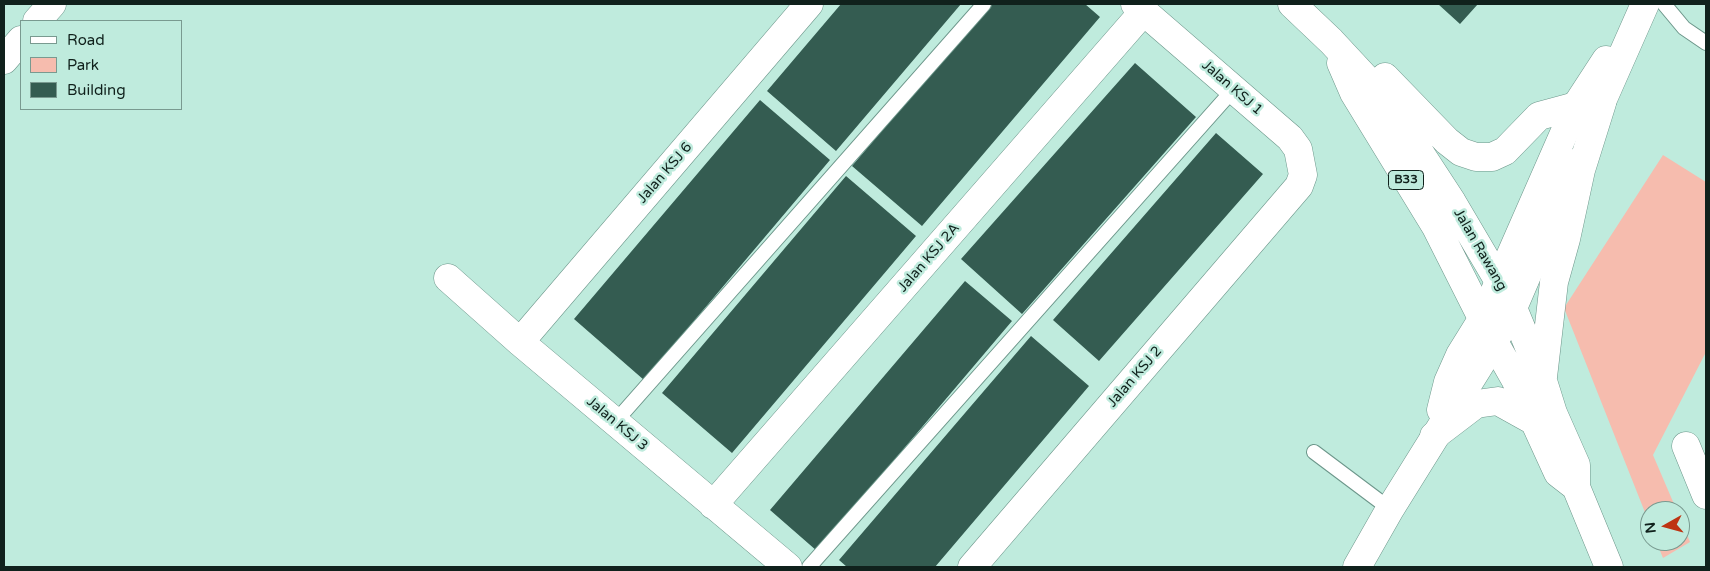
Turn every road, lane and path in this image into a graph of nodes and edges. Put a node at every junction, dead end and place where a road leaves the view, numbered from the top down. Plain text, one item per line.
1 (52, 4) edge
2 (809, 4) edge
3 (984, 4) edge
4 (1292, 4) edge
5 (1644, 4) edge
6 (1664, 4) edge
7 (1140, 8) edge
8 (38, 20) edge
9 (20, 41) edge
10 (1331, 41) junction
11 (1706, 43) edge
12 (4, 60) edge
13 (1233, 90) junction
14 (1589, 104) junction
15 (1299, 186) joint
16 (448, 278) dead end
17 (1498, 280) junction
18 (1513, 308) junction
19 (1483, 318) junction
20 (520, 342) junction
21 (1494, 342) junction
22 (1542, 381) junction
23 (1534, 421) junction
24 (615, 422) junction
25 (1434, 436) junction
26 (1686, 446) dead end
27 (1314, 452) dead end
28 (1576, 487) junction
29 (1706, 495) edge
30 (713, 505) junction
31 (1390, 508) junction
32 (788, 567) edge
33 (809, 567) edge
34 (972, 567) edge
35 (1357, 567) edge
36 (1609, 567) edge

1 - 8 street
2 - 20 street, Jalan KSJ 6
3 - 24 lane
4 - 10 street, Jalan Rawang / B33
5 - 14 street
6 - 11 lane
7 - 13 street, Jalan KSJ 1
7 - 30 street, Jalan KSJ 2A
9 - 12 street
10 - 14 street
10 - 17 street, Jalan Rawang / B33
10 - 19 street, Jalan Rawang / B33
13 - 15 street, Jalan KSJ 1
13 - 33 lane
14 - 17 street
14 - 18 street
14 - 22 street
15 - 34 street, Jalan KSJ 2
16 - 20 street, Jalan KSJ 3
17 - 18 street, Jalan Rawang / B33
17 - 19 street
18 - 21 street
18 - 22 street, Jalan Rawang / B33
19 - 21 street, Jalan Rawang / B33
19 - 25 street
20 - 24 street, Jalan KSJ 3
21 - 23 street, Jalan Rawang / B33
21 - 25 street
22 - 28 street, Jalan Rawang / B33
23 - 25 street
23 - 28 street, Jalan Rawang / B33
24 - 30 street, Jalan KSJ 3
25 - 31 street
26 - 29 street
27 - 31 lane
28 - 36 street, Jalan Rawang / B33
30 - 32 street, Jalan KSJ 3
31 - 35 street

